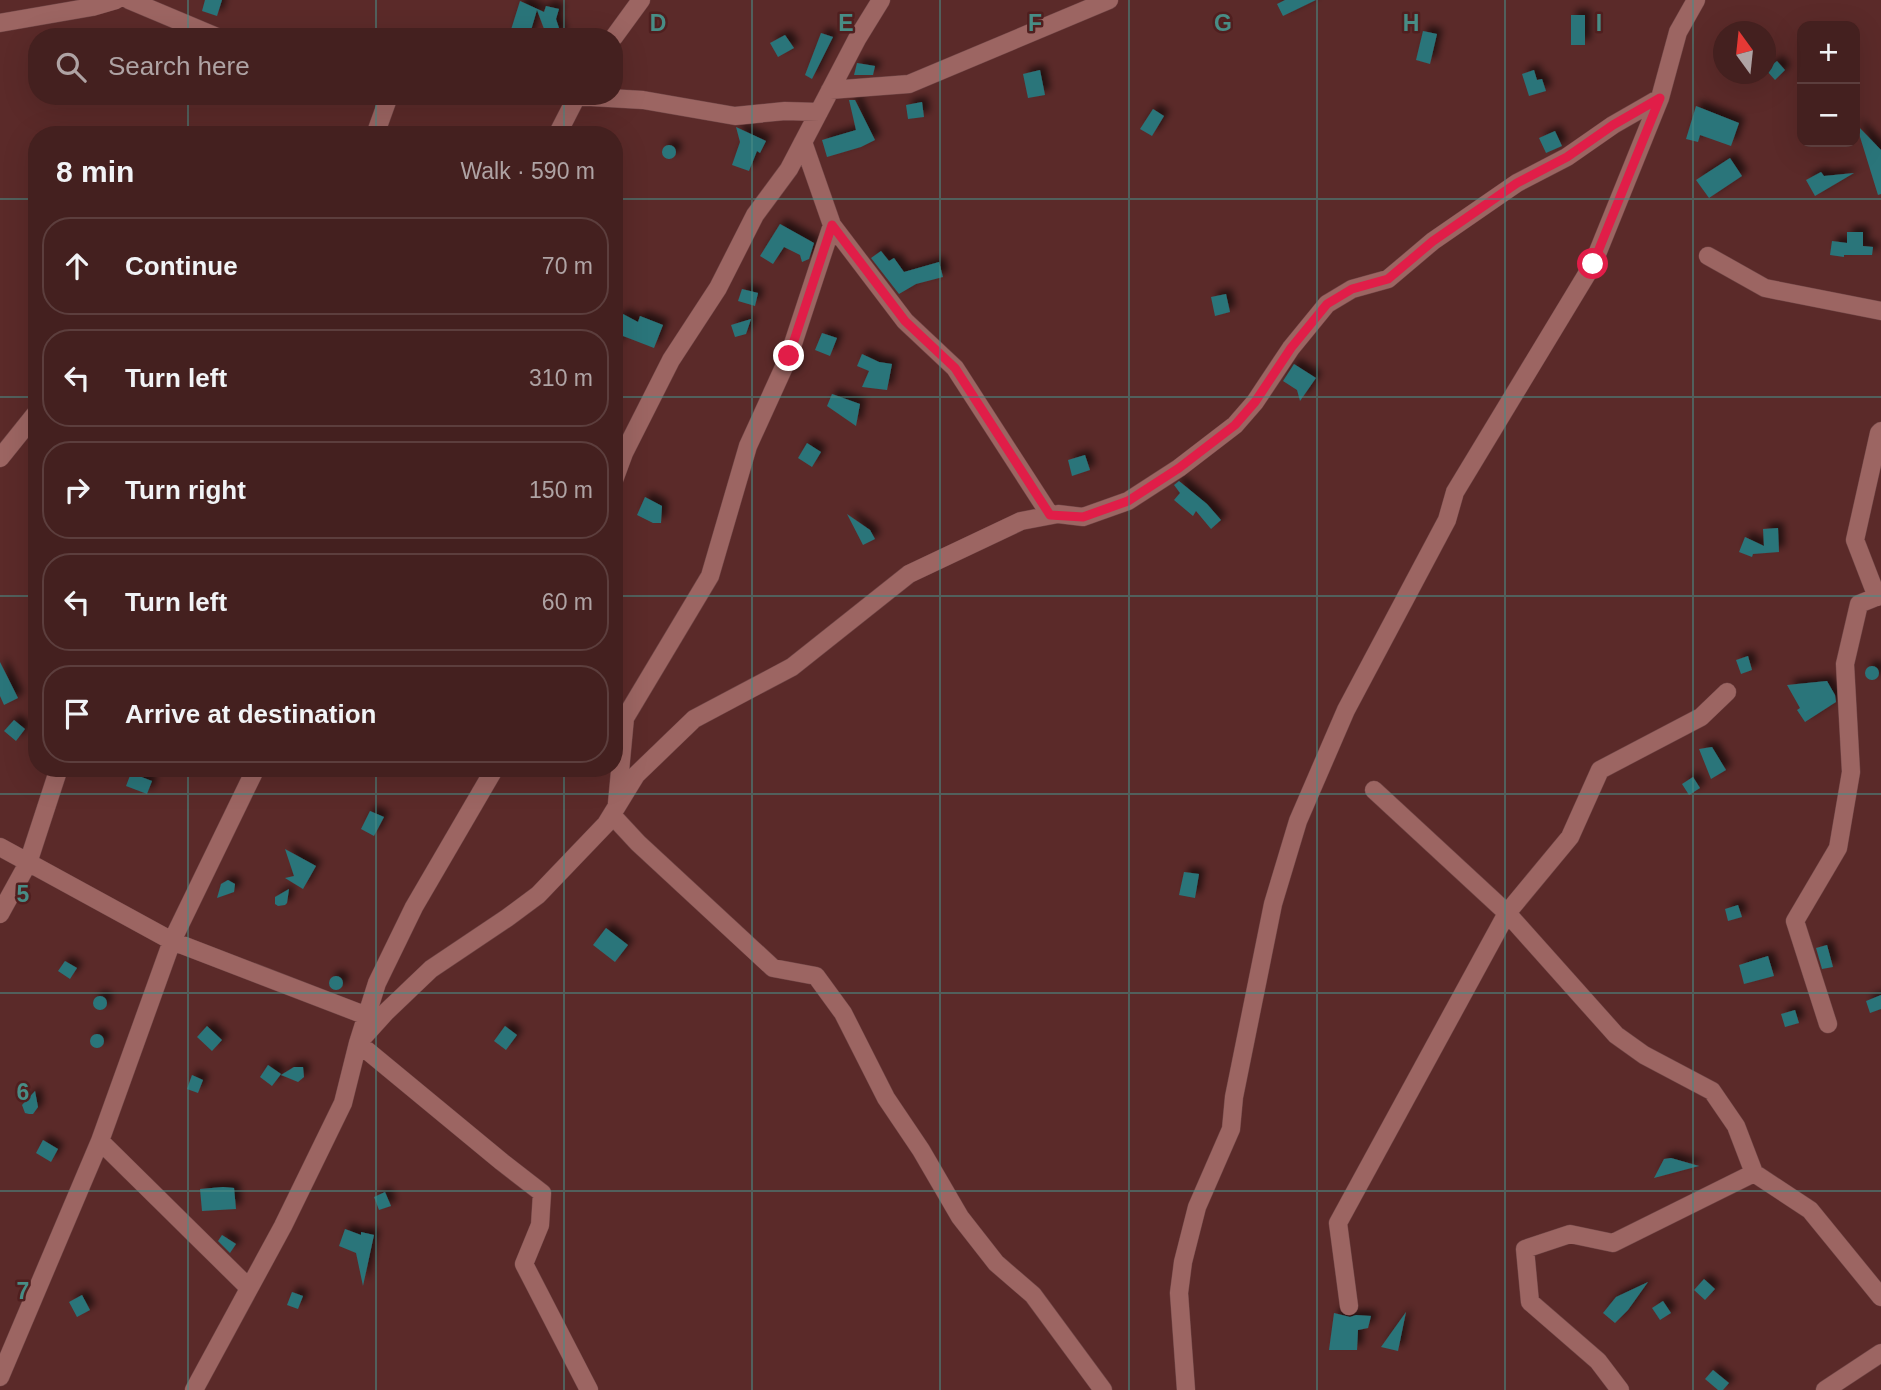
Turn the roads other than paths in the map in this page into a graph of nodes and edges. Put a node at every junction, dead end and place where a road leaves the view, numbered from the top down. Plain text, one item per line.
1 (116, 0) edge
2 (129, 0) edge
3 (641, 0) edge
4 (881, 0) edge
5 (1109, 0) edge
6 (1696, 0) edge
7 (0, 23) edge
8 (196, 28) edge
9 (621, 28) edge
10 (830, 90) junction
11 (1660, 98) junction
12 (623, 99) edge
13 (386, 105) edge
14 (572, 105) edge
15 (819, 112) junction
16 (378, 126) edge
17 (561, 126) edge
18 (803, 142) junction
19 (832, 225) junction
20 (1707, 256) dead end
21 (1881, 311) edge
22 (28, 423) edge
23 (1881, 431) edge
24 (623, 456) edge
25 (0, 458) edge
26 (1050, 515) junction
27 (1879, 596) edge
28 (1727, 692) dead end
29 (623, 737) edge
30 (56, 777) edge
31 (253, 777) edge
32 (490, 777) edge
33 (619, 777) edge
34 (1374, 790) dead end
35 (615, 811) junction
36 (0, 847) edge
37 (28, 863) junction
38 (1507, 913) junction
39 (0, 914) edge
40 (172, 942) junction
41 (367, 1016) junction
42 (1828, 1024) dead end
43 (358, 1042) junction
44 (100, 1141) junction
45 (1754, 1173) junction
46 (248, 1287) junction
47 (1881, 1297) edge
48 (1349, 1306) dead end
49 (1881, 1353) edge
50 (0, 1377) edge
51 (194, 1390) edge
52 (589, 1390) edge
53 (1102, 1390) edge
54 (1186, 1390) edge
55 (1620, 1390) edge
56 (1825, 1390) edge

1 - 7 street
2 - 8 street
3 - 9 street
4 - 10 street
5 - 10 street
6 - 11 street
10 - 15 street
11 - 26 street
11 - 54 street
12 - 15 street
13 - 16 street
14 - 17 street
15 - 18 street
18 - 19 street
18 - 24 street
19 - 26 street
19 - 29 street
20 - 21 street
22 - 25 street
23 - 27 street
26 - 35 street
27 - 42 street
28 - 38 street
30 - 37 street
31 - 40 street
32 - 41 street
33 - 35 street
34 - 38 street
35 - 43 street
35 - 53 street
36 - 37 street
37 - 39 street
37 - 40 street
38 - 45 street
38 - 48 street
40 - 41 street
40 - 44 street
41 - 43 street
43 - 46 street
43 - 52 street
44 - 46 street
44 - 50 street
45 - 47 street
45 - 55 street
46 - 51 street
49 - 56 street

